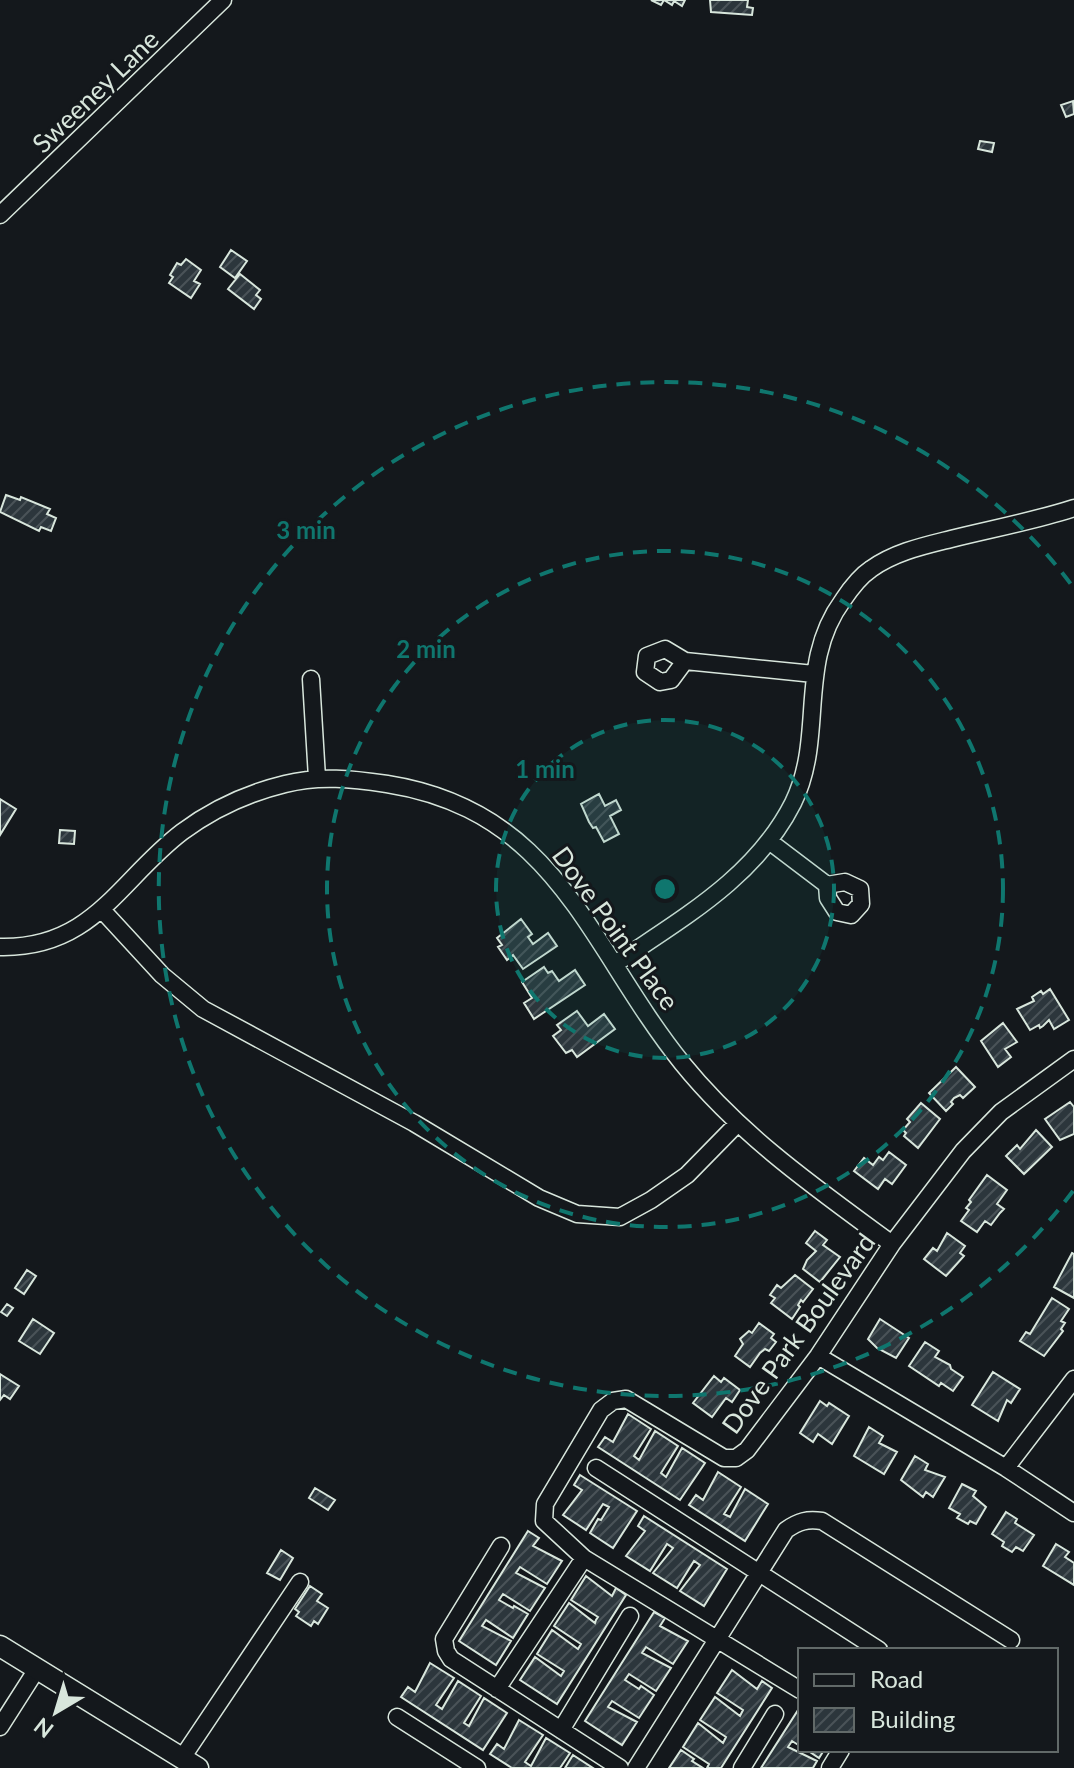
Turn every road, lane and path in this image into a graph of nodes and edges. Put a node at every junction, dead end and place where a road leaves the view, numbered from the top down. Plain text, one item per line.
1 (223, 0) edge
2 (0, 215) edge
3 (1074, 508) edge
4 (685, 661) dead end
5 (814, 674) junction
6 (311, 679) dead end
7 (317, 778) junction
8 (769, 841) junction
9 (827, 885) dead end
10 (103, 911) junction
11 (0, 947) edge
12 (615, 964) junction
13 (1074, 1059) edge
14 (737, 1124) junction
15 (892, 1244) junction
16 (818, 1356) junction
17 (1074, 1379) edge
18 (596, 1468) dead end
19 (1006, 1468) junction
20 (1074, 1513) edge
21 (501, 1546) dead end
22 (584, 1558) junction
23 (759, 1573) junction
24 (300, 1582) dead end
25 (630, 1616) dead end
26 (718, 1638) junction
27 (1011, 1640) dead end
28 (0, 1646) edge
29 (876, 1648) edge
30 (37, 1669) junction
31 (497, 1689) junction
32 (798, 1689) edge
33 (775, 1714) dead end
34 (397, 1717) dead end
35 (0, 1727) edge
36 (561, 1730) junction
37 (189, 1764) edge
38 (477, 1768) edge
39 (620, 1768) edge
40 (636, 1768) edge
41 (742, 1768) edge

1 - 2 street, Sweeney Lane
3 - 5 street
4 - 5 street
5 - 8 street
6 - 7 street
7 - 10 street, Dove Point Place
7 - 12 street, Dove Point Place
8 - 9 street
8 - 12 street
10 - 11 street, Dove Point Place
10 - 14 street
12 - 14 street, Dove Point Place
13 - 15 street, Dove Park Boulevard
14 - 15 street, Dove Point Place
15 - 16 street, Dove Park Boulevard
16 - 19 street
16 - 22 street, Dove Park Boulevard
17 - 19 street
18 - 23 street
19 - 20 street
21 - 31 street
22 - 26 street, Dove Park Boulevard
22 - 31 street
23 - 26 street
23 - 27 street
23 - 29 street
24 - 37 street
25 - 36 street
26 - 32 street, Dove Park Boulevard
26 - 40 street
28 - 30 main road
30 - 35 street
30 - 37 main road
31 - 36 street
33 - 41 street
34 - 38 street
36 - 39 street

